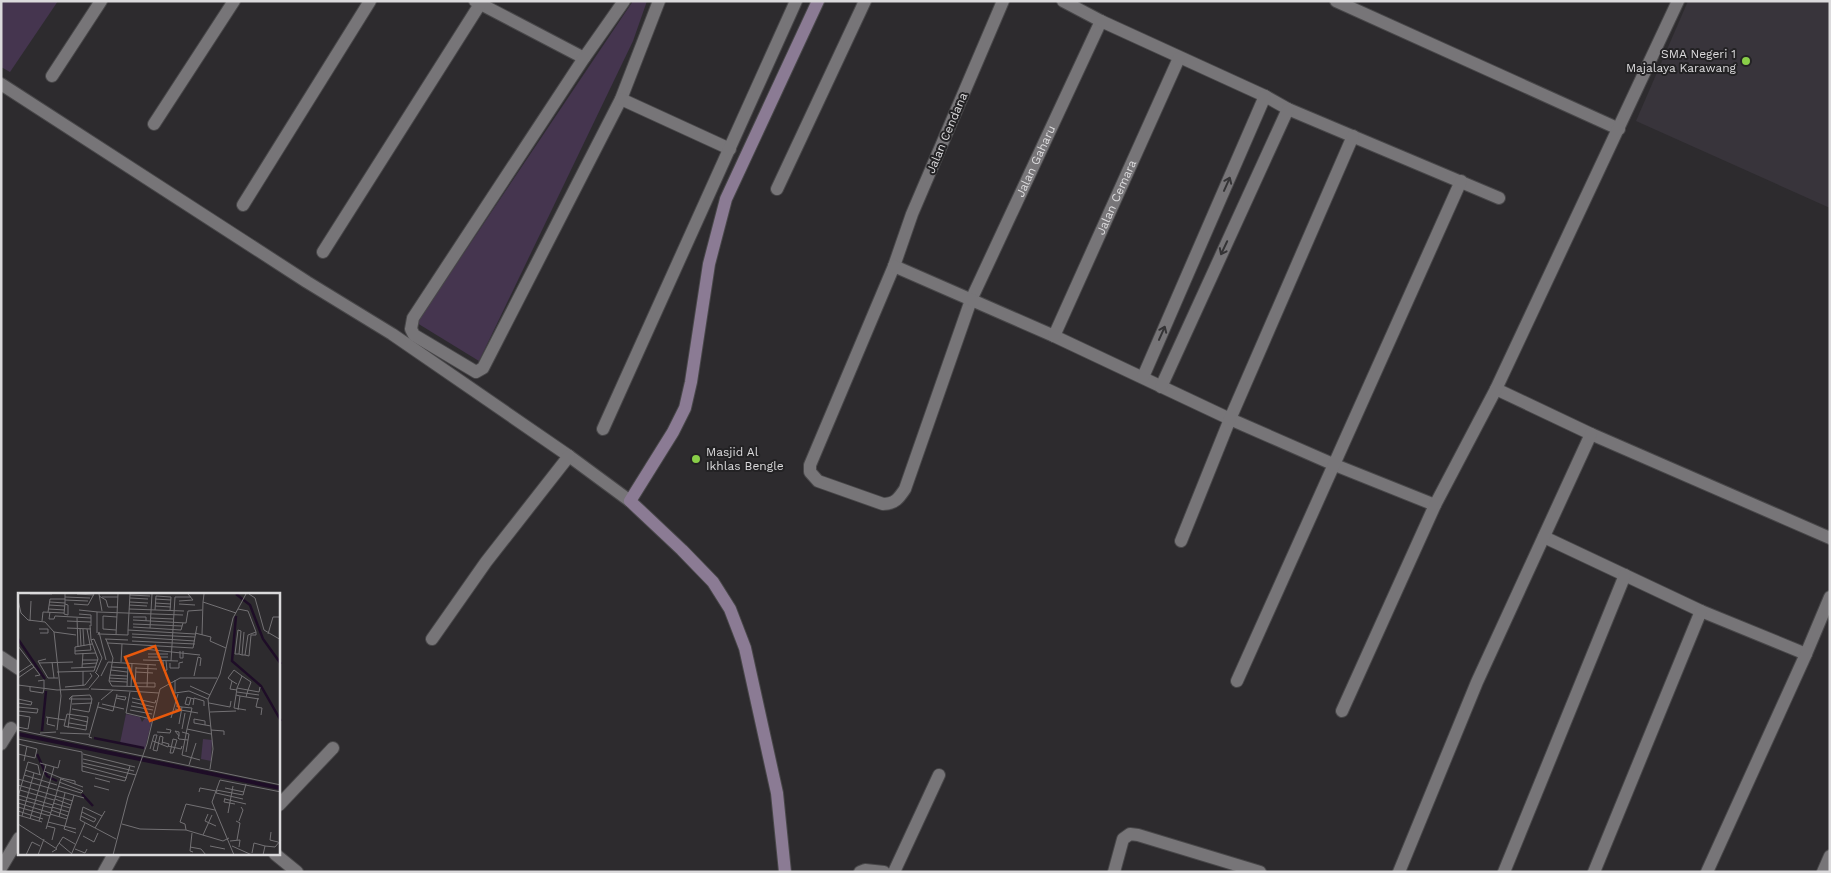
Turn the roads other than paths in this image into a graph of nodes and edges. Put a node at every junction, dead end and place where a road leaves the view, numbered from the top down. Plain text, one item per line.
1 (101, 1) edge
2 (234, 1) edge
3 (370, 1) edge
4 (624, 1) edge
5 (659, 1) edge
6 (796, 1) edge
7 (818, 1) edge
8 (865, 1) edge
9 (1003, 1) edge
10 (1063, 1) edge
11 (1336, 1) edge
12 (1678, 1) edge
13 (479, 2) edge
14 (1101, 21) junction
15 (584, 58) junction
16 (1179, 58) junction
17 (52, 76) dead end
18 (1, 84) edge
19 (1265, 96) junction
20 (621, 99) junction
21 (1288, 109) junction
22 (154, 124) dead end
23 (1618, 129) junction
24 (1353, 136) junction
25 (730, 149) junction
26 (1461, 181) junction
27 (777, 190) dead end
28 (1499, 198) dead end
29 (243, 205) dead end
30 (323, 252) dead end
31 (894, 266) junction
32 (971, 300) junction
33 (1054, 336) junction
34 (1143, 377) junction
35 (1161, 387) junction
36 (1496, 389) junction
37 (1230, 419) junction
38 (603, 428) dead end
39 (1592, 434) junction
40 (569, 456) junction
41 (1335, 465) junction
42 (630, 501) junction
43 (1435, 505) junction
44 (1544, 537) junction
45 (1830, 538) edge
46 (1181, 541) dead end
47 (1625, 575) junction
48 (1830, 597) edge
49 (1701, 610) junction
50 (432, 640) dead end
51 (1806, 654) junction
52 (1, 658) edge
53 (18, 668) edge
54 (1237, 681) dead end
55 (1342, 711) dead end
56 (11, 728) dead end
57 (1, 744) edge
58 (333, 748) dead end
59 (939, 775) dead end
60 (280, 804) edge
61 (18, 840) edge
62 (113, 856) edge
63 (278, 856) edge
64 (1830, 856) edge
65 (1, 868) edge
66 (104, 872) edge
67 (297, 872) edge
68 (784, 872) edge
69 (860, 872) edge
70 (884, 872) edge
71 (894, 872) edge
72 (1114, 872) edge
73 (1260, 872) edge
74 (1399, 872) edge
75 (1504, 872) edge
76 (1594, 872) edge
77 (1707, 872) edge
78 (1823, 872) edge

1 - 17 street
2 - 22 street
3 - 29 street
4 - 15 street
5 - 20 street
6 - 25 street
7 - 42 street
8 - 27 street
9 - 31 street, Jalan Cendana
10 - 14 street
11 - 23 street
12 - 23 street
13 - 15 street
13 - 30 street
14 - 16 street
14 - 32 street, Jalan Gaharu
15 - 20 street
16 - 19 street
16 - 33 street, Jalan Cemara
18 - 40 street
19 - 21 street
34 -> 19 street
20 - 25 street
21 - 24 street
21 -> 35 street
23 - 36 street
24 - 26 street
24 - 37 street
25 - 38 street
26 - 28 street
26 - 41 street
31 - 32 street
31 - 32 street, Jalan Cendana
32 - 33 street
33 - 34 street
34 - 35 street
35 - 37 street
36 - 39 street
36 - 43 street
37 - 41 street
37 - 46 street
39 - 44 street
39 - 45 street
40 - 42 street
40 - 50 street
41 - 43 street
41 - 54 street
42 - 68 street
43 - 55 street
44 - 47 street
44 - 74 street
47 - 49 street
47 - 75 street
48 - 51 street
49 - 51 street
49 - 76 street
51 - 77 street
52 - 53 street
56 - 57 street
58 - 60 street
59 - 71 street
61 - 65 street
62 - 66 street
63 - 67 street
64 - 78 street
69 - 70 street
72 - 73 street

